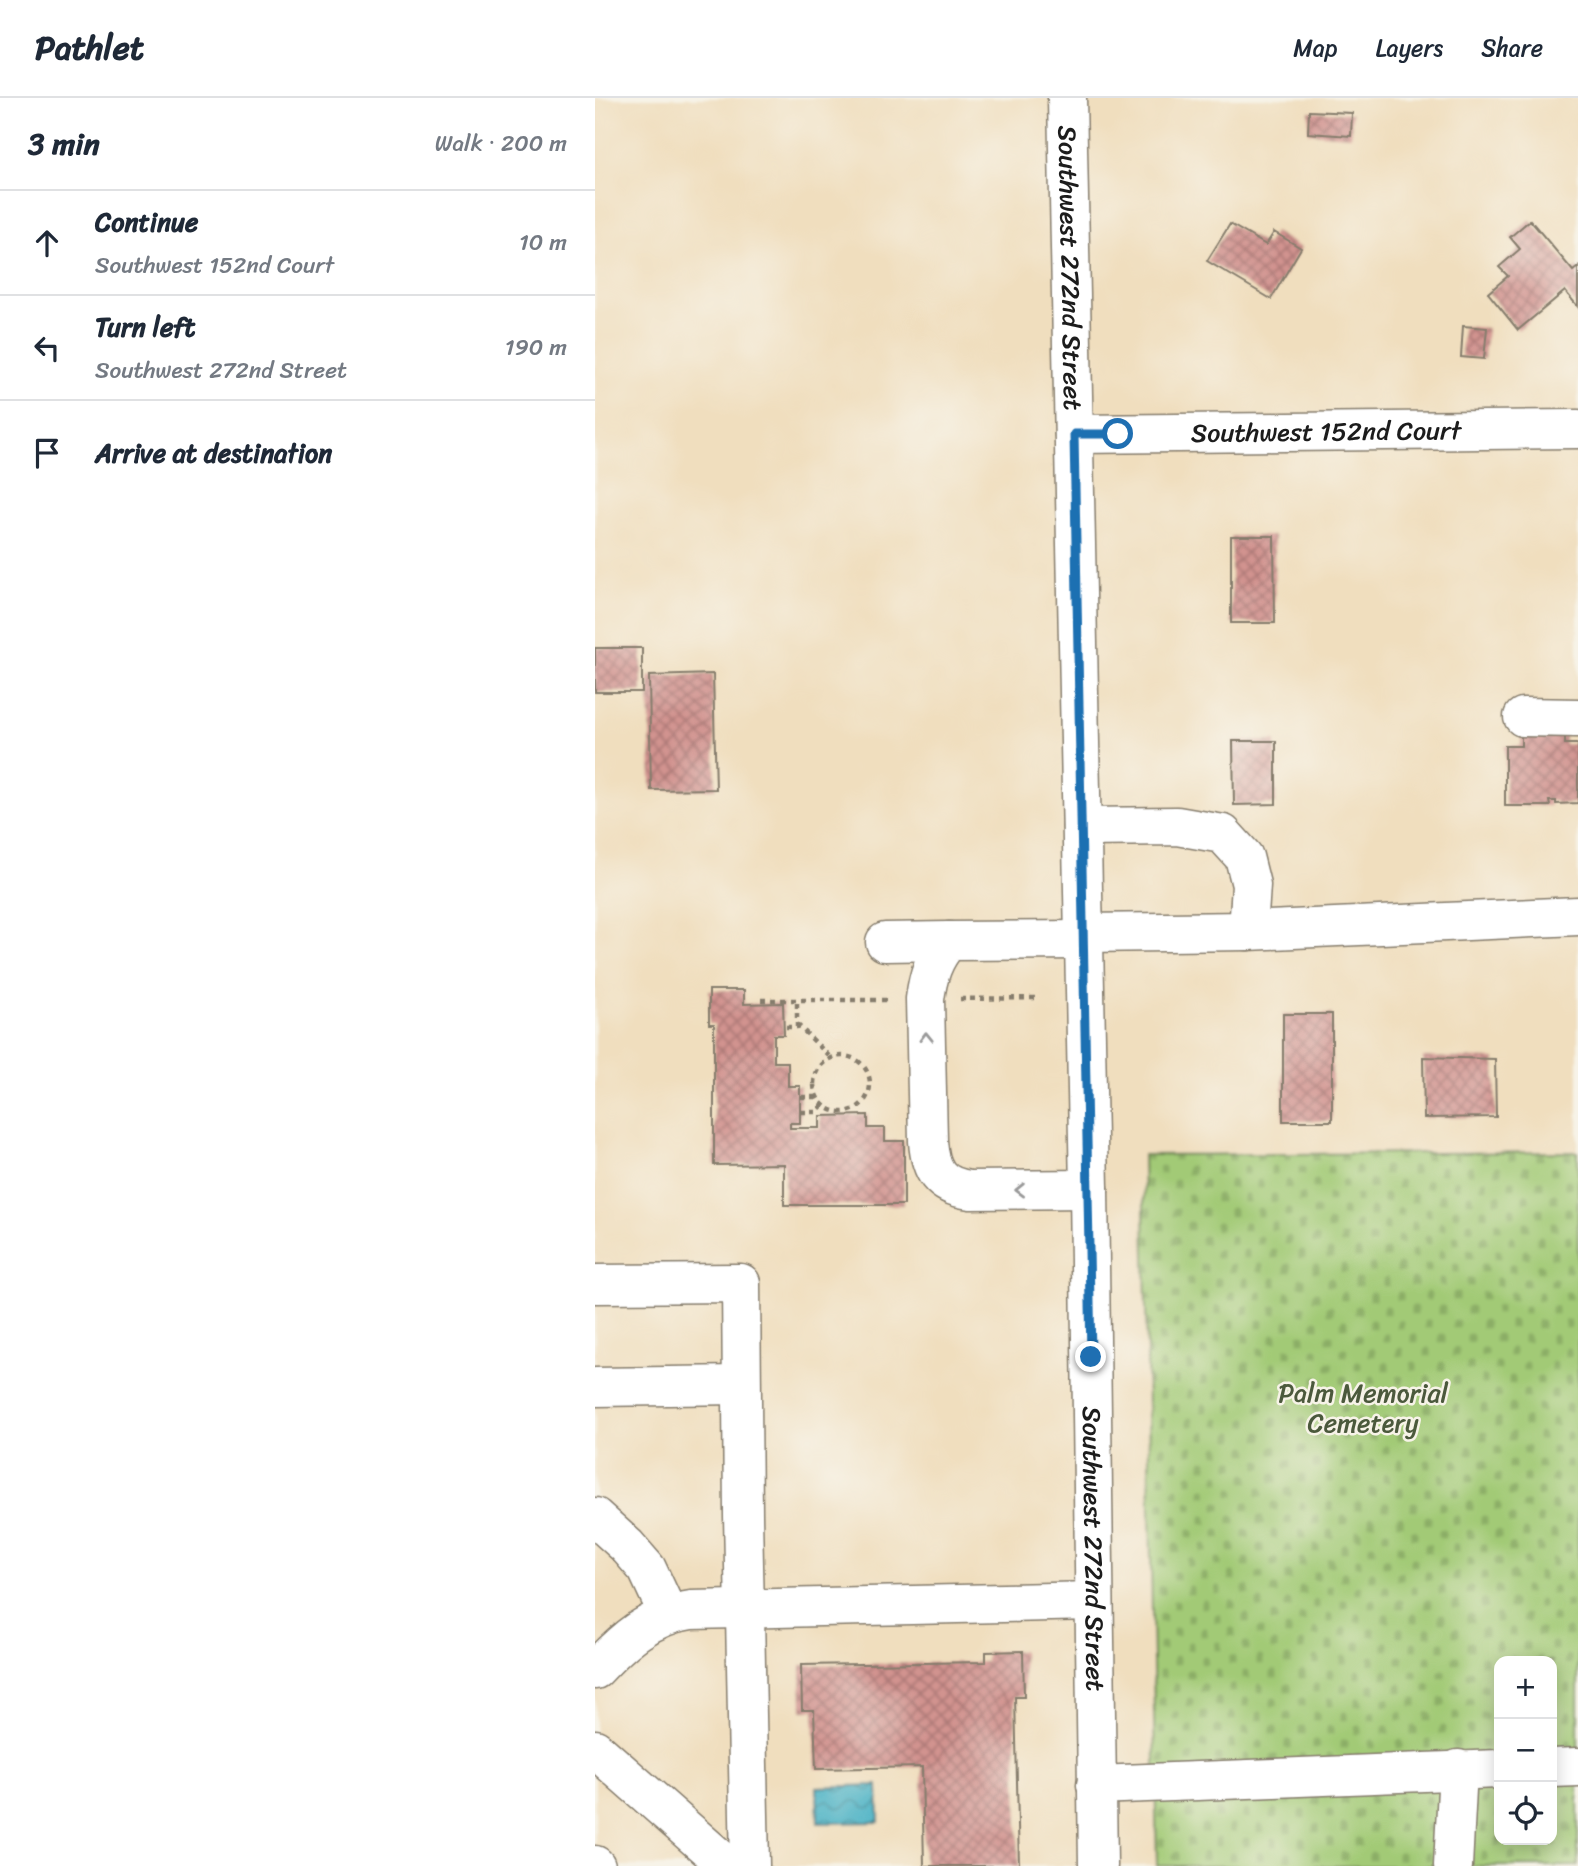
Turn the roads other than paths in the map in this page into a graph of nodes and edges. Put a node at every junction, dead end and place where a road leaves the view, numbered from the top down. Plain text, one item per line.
1 (1067, 98) edge
2 (1578, 429) edge
3 (1074, 434) junction
4 (1523, 717) dead end
5 (1578, 718) edge
6 (1082, 827) junction
7 (1578, 916) edge
8 (1248, 931) junction
9 (1084, 936) junction
10 (949, 941) junction
11 (885, 942) dead end
12 (1089, 1189) junction
13 (595, 1284) edge
14 (741, 1385) junction
15 (595, 1387) edge
16 (595, 1517) edge
17 (1093, 1601) junction
18 (744, 1607) junction
19 (668, 1614) junction
20 (595, 1670) edge
21 (595, 1749) edge
22 (1578, 1767) edge
23 (1557, 1768) edge
24 (1458, 1769) junction
25 (1494, 1769) edge
26 (1096, 1785) junction
27 (728, 1866) edge
28 (750, 1866) edge
29 (1098, 1866) edge
30 (1453, 1866) edge

1 - 3 street, Southwest 272nd Street
2 - 3 street, Southwest 152nd Court
3 - 6 street, Southwest 272nd Street
4 - 5 street
6 - 8 street
6 - 9 street, Southwest 272nd Street
7 - 8 street
8 - 9 street
9 - 10 street
9 - 12 street, Southwest 272nd Street
10 - 11 street
12 -> 10 street
12 - 17 street, Southwest 272nd Street
13 - 14 street
14 - 15 street
14 - 18 street
16 - 19 street
17 - 18 street
17 - 26 street, Southwest 272nd Street
18 - 19 street
18 - 28 street
19 - 20 street
21 - 27 street
22 - 23 street
24 - 25 street
24 - 26 street
24 - 30 street
26 - 29 street, Southwest 272nd Street

